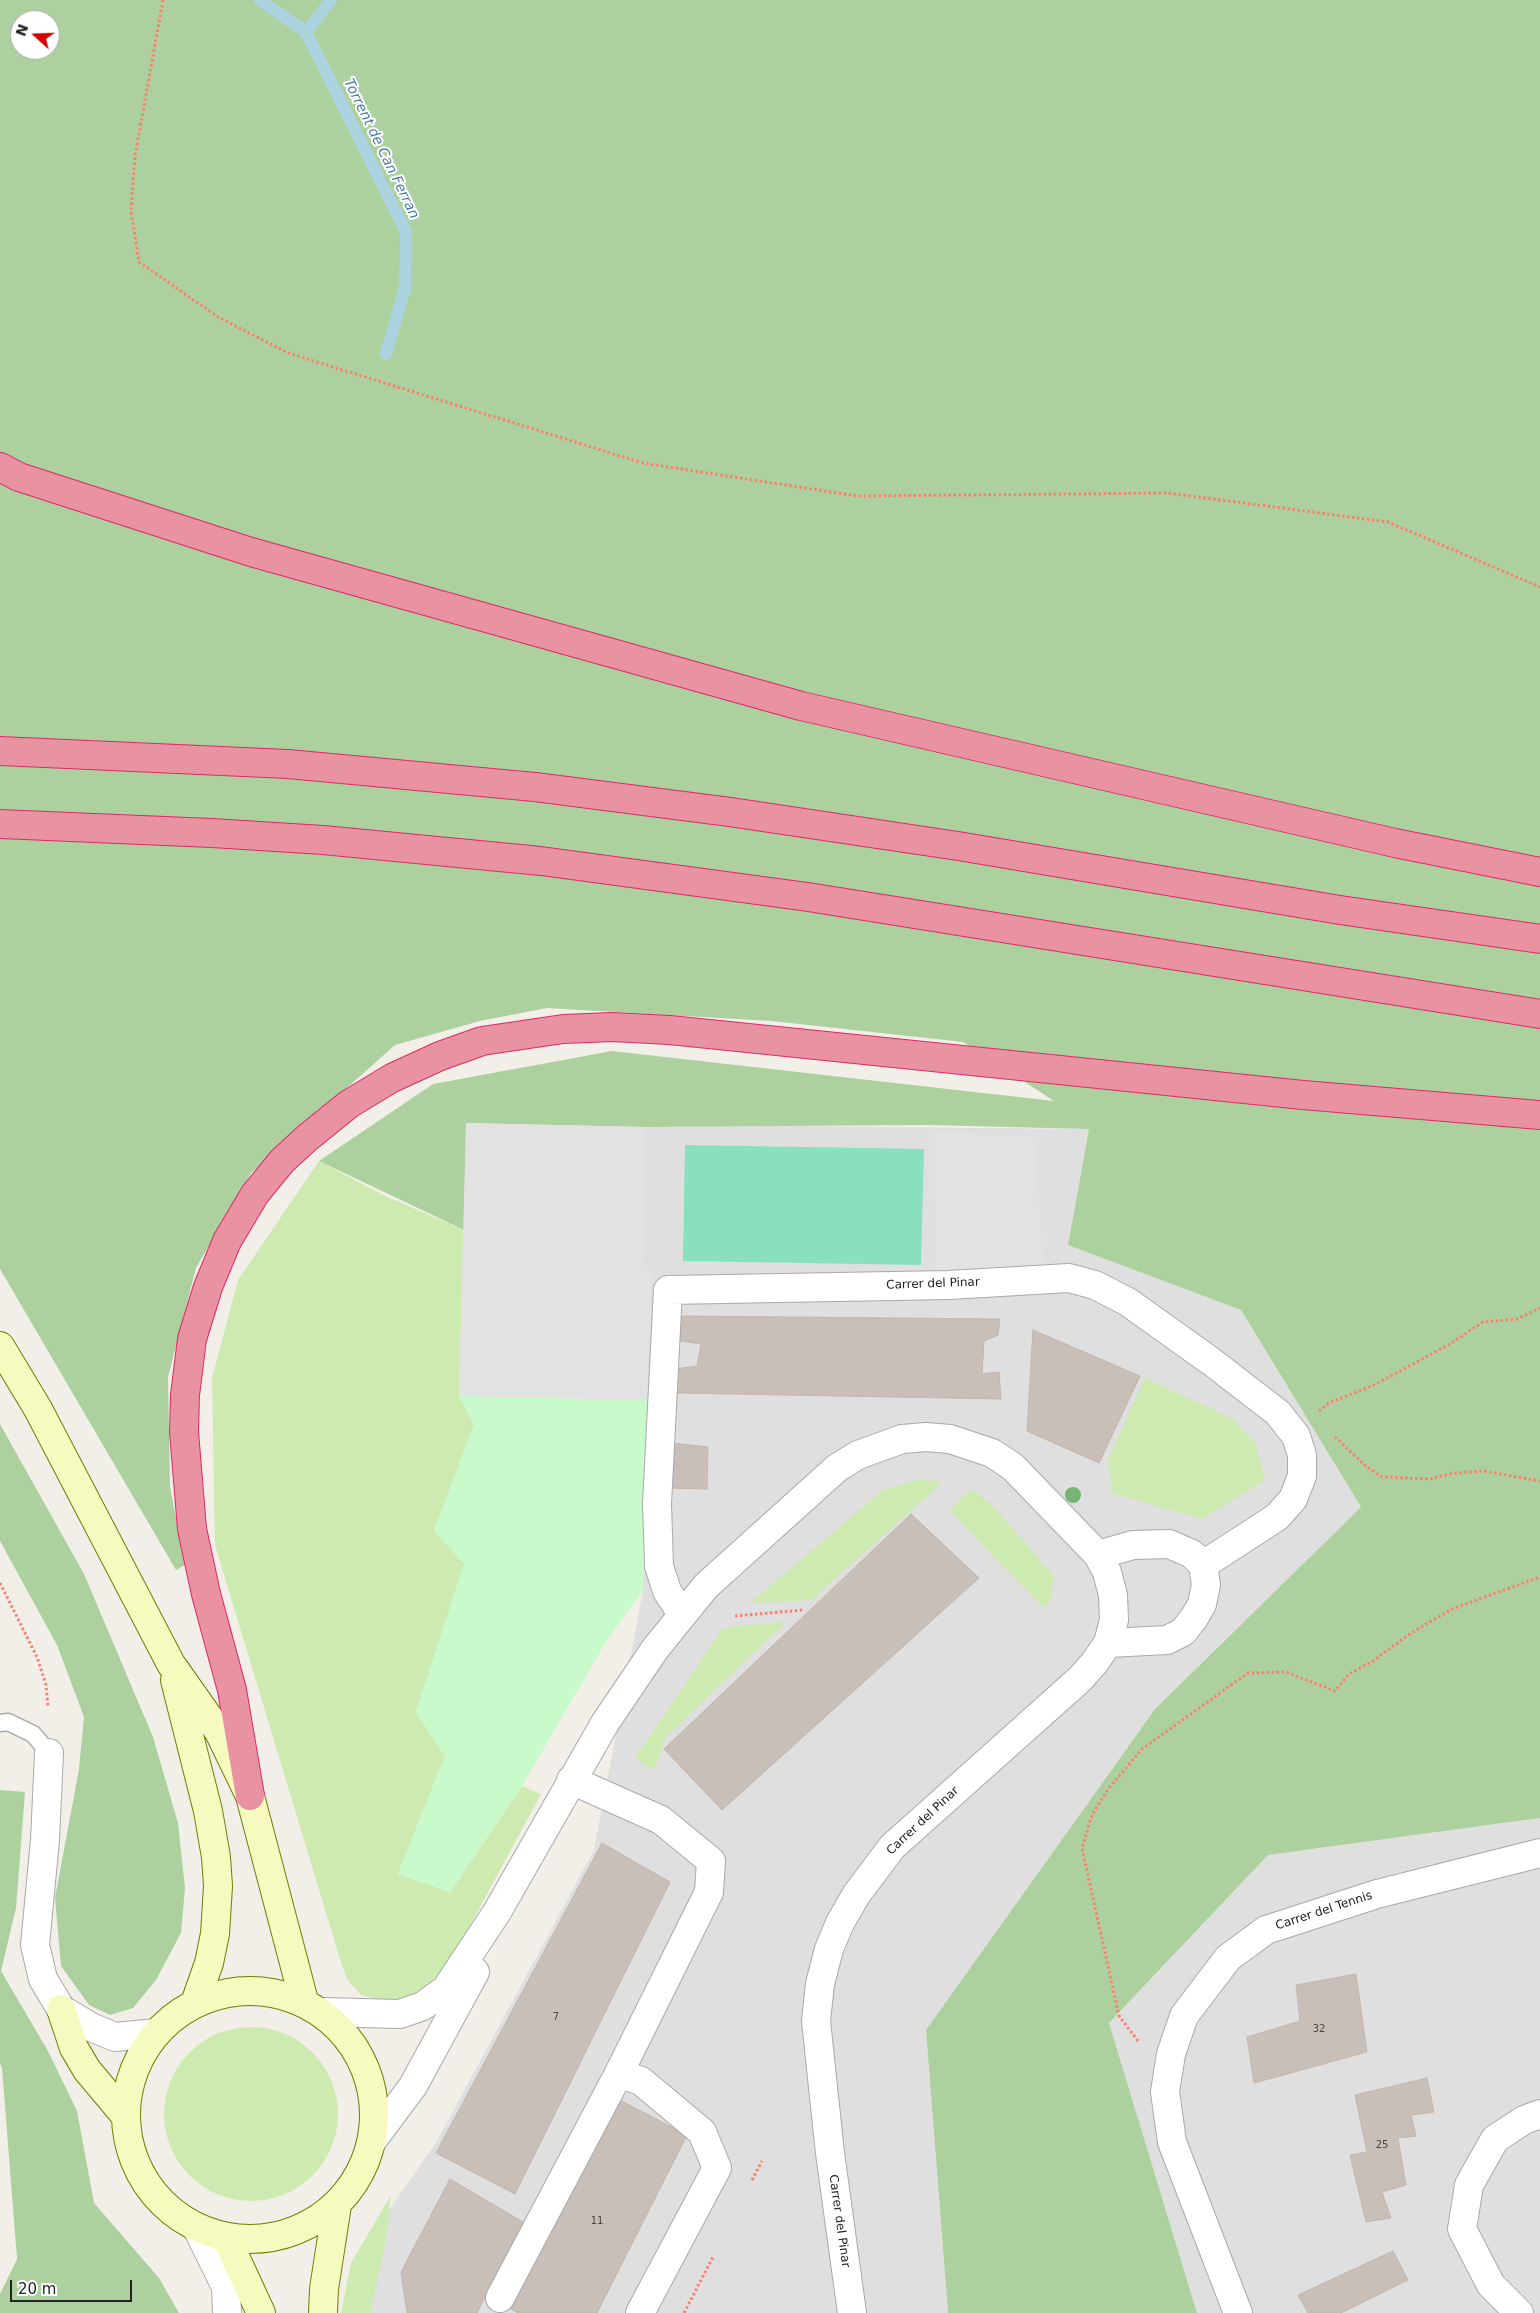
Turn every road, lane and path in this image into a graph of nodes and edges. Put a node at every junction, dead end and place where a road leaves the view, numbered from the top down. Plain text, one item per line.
1 (163, 0) edge
2 (0, 467) edge
3 (1540, 588) edge
4 (0, 751) edge
5 (0, 824) edge
6 (1540, 872) edge
7 (1540, 939) edge
8 (1540, 1014) edge
9 (1540, 1115) edge
10 (1540, 1308) edge
11 (0, 1346) edge
12 (1316, 1414) dead end
13 (1331, 1434) dead end
14 (1540, 1481) edge
15 (1098, 1555) junction
16 (1203, 1566) junction
17 (1540, 1577) edge
18 (0, 1584) edge
19 (803, 1610) dead end
20 (682, 1614) junction
21 (735, 1616) dead end
22 (1108, 1643) junction
23 (171, 1664) junction
24 (0, 1723) edge
25 (49, 1753) junction
26 (571, 1780) junction
27 (250, 1796) junction
28 (1540, 1853) edge
29 (497, 1912) junction
30 (195, 2003) junction
31 (313, 2007) junction
32 (61, 2008) junction
33 (156, 2033) junction
34 (1171, 2054) junction
35 (619, 2073) junction
36 (123, 2113) junction
37 (1540, 2114) edge
38 (372, 2141) junction
39 (337, 2205) junction
40 (197, 2228) junction
41 (226, 2237) junction
42 (500, 2298) dead end
43 (227, 2313) edge
44 (261, 2313) edge
45 (324, 2313) edge
46 (640, 2313) edge
47 (852, 2313) edge
48 (1238, 2313) edge
49 (1519, 2313) edge

1 - 3 path
2 - 6 highway
4 - 7 highway
5 - 8 highway
9 - 27 highway
10 - 12 path
11 - 23 main road
13 - 14 path
15 - 16 street
15 - 20 street, Carrer del Pinar
15 - 22 street, Carrer del Pinar
16 - 20 street, Carrer del Pinar
16 - 22 street
17 - 34 path
18 - 25 path
19 - 21 path
20 - 26 street, Carrer del Pinar
22 - 47 street, Carrer del Pinar
23 - 27 main road
23 - 30 main road
24 - 25 lane
25 - 32 street
26 - 29 street, Carrer del Pinar
26 - 35 street
27 - 31 main road
28 - 34 street, Carrer del Tennis
29 - 31 street
29 - 38 street
30 - 31 main road
30 - 33 main road
31 - 38 main road
32 - 33 street
32 - 36 main road
33 - 36 main road
34 - 48 street, Carrer del Tennis
35 - 42 street
35 - 46 street
36 - 40 main road
37 - 49 street
38 - 39 main road
39 - 41 main road
39 - 45 main road
40 - 41 main road
40 - 43 street
41 - 44 main road

